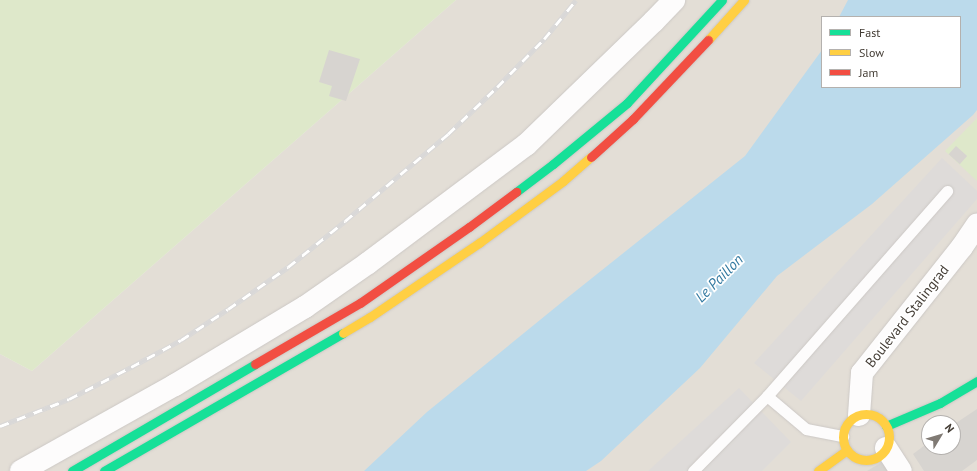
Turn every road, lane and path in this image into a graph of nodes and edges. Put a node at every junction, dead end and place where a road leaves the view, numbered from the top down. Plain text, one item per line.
1 (674, 0) edge
2 (722, 0) edge
3 (744, 0) edge
4 (947, 191) dead end
5 (977, 225) edge
6 (977, 381) edge
7 (767, 396) junction
8 (859, 415) junction
9 (886, 426) junction
10 (843, 436) junction
11 (886, 448) junction
12 (847, 450) junction
13 (21, 471) edge
14 (72, 471) edge
15 (104, 471) edge
16 (694, 471) edge
17 (818, 471) edge
18 (901, 471) edge

1 - 13 street
2 - 14 main road
3 - 15 main road
4 - 7 lane
5 - 8 street, Boulevard Stalingrad
6 - 9 main road
7 - 10 lane
7 - 16 lane
8 - 9 main road
8 - 10 main road
9 - 11 main road
10 - 12 main road
11 - 12 main road
11 - 18 street
12 - 17 main road

